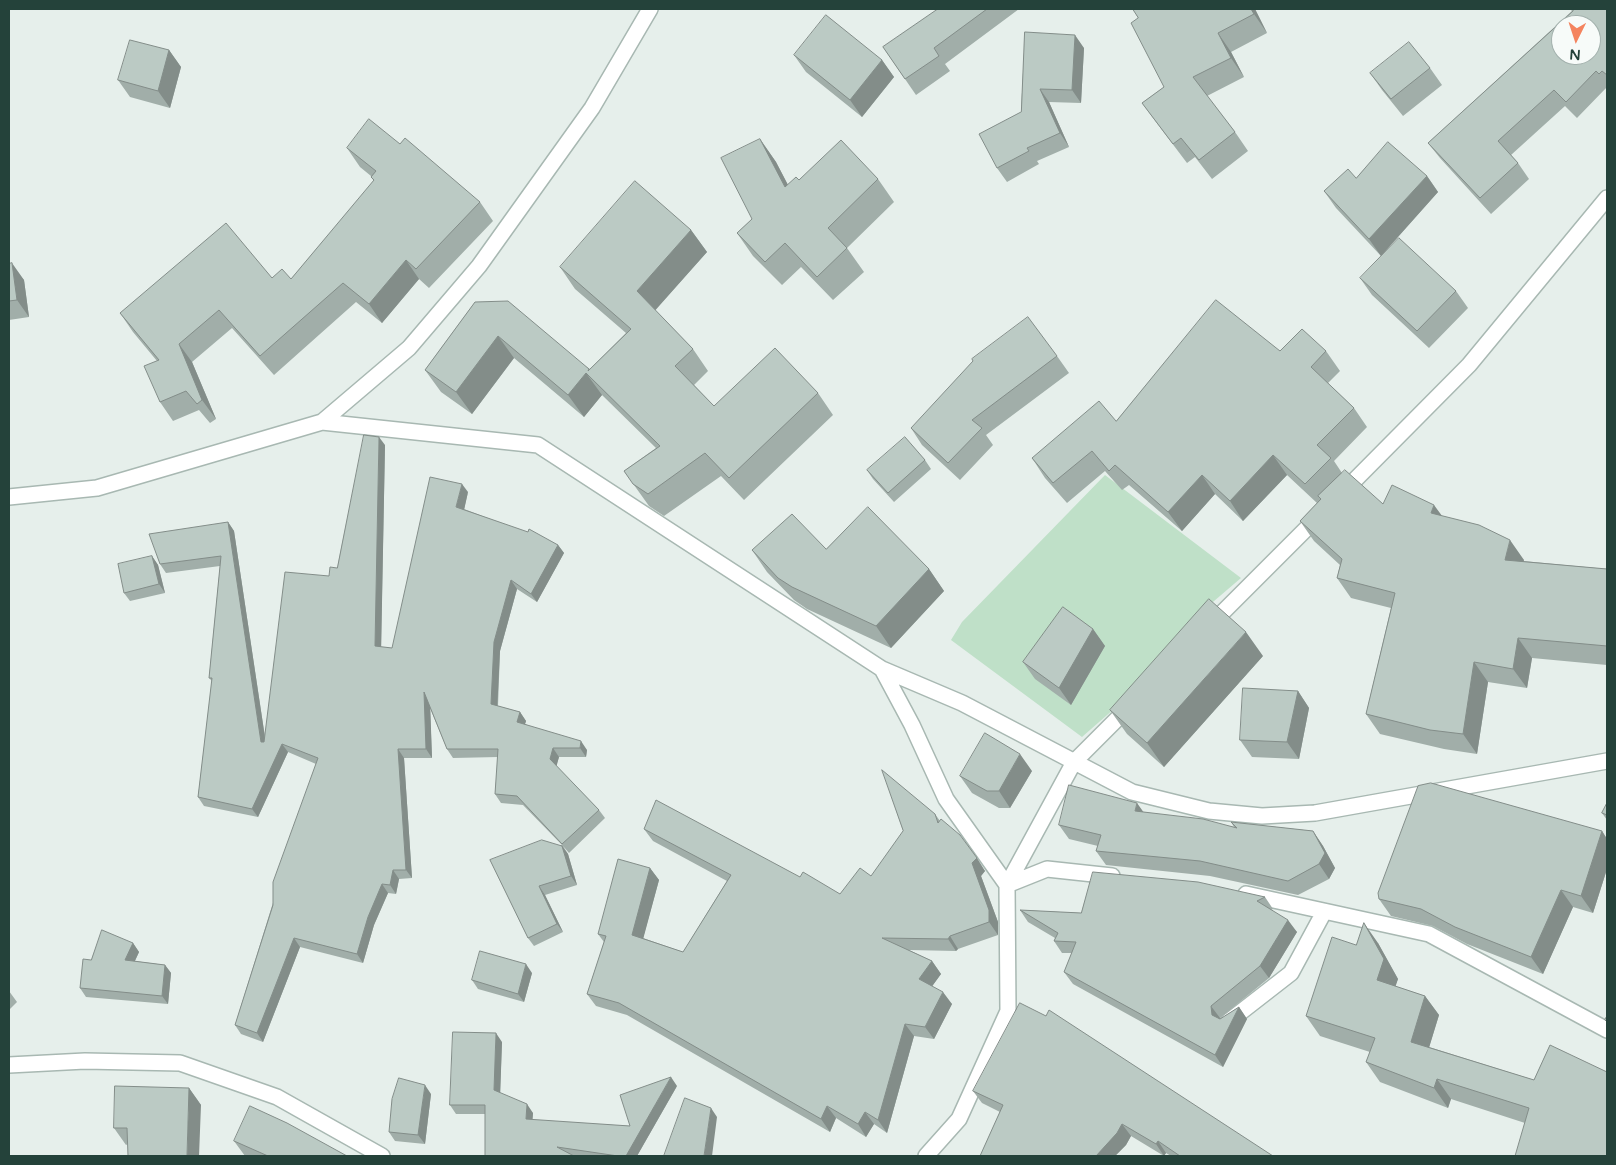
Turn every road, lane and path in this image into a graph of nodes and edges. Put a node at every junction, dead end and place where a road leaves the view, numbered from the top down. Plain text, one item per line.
1 (650, 9) edge
2 (1607, 198) edge
3 (322, 422) junction
4 (9, 497) edge
5 (1201, 634) edge
6 (882, 669) junction
7 (1138, 698) edge
8 (1607, 761) edge
9 (1074, 762) junction
10 (1122, 876) edge
11 (1006, 885) junction
12 (1227, 889) edge
13 (1324, 912) junction
14 (1228, 1022) edge
15 (1607, 1030) edge
16 (9, 1065) edge
17 (382, 1156) edge
18 (926, 1156) edge

1 - 3 street
2 - 5 street
3 - 4 street
3 - 6 street
6 - 9 street
6 - 11 street
7 - 9 street
8 - 9 street
9 - 11 street
10 - 11 street
11 - 18 street
12 - 13 street
13 - 14 street
13 - 15 street
16 - 17 street

